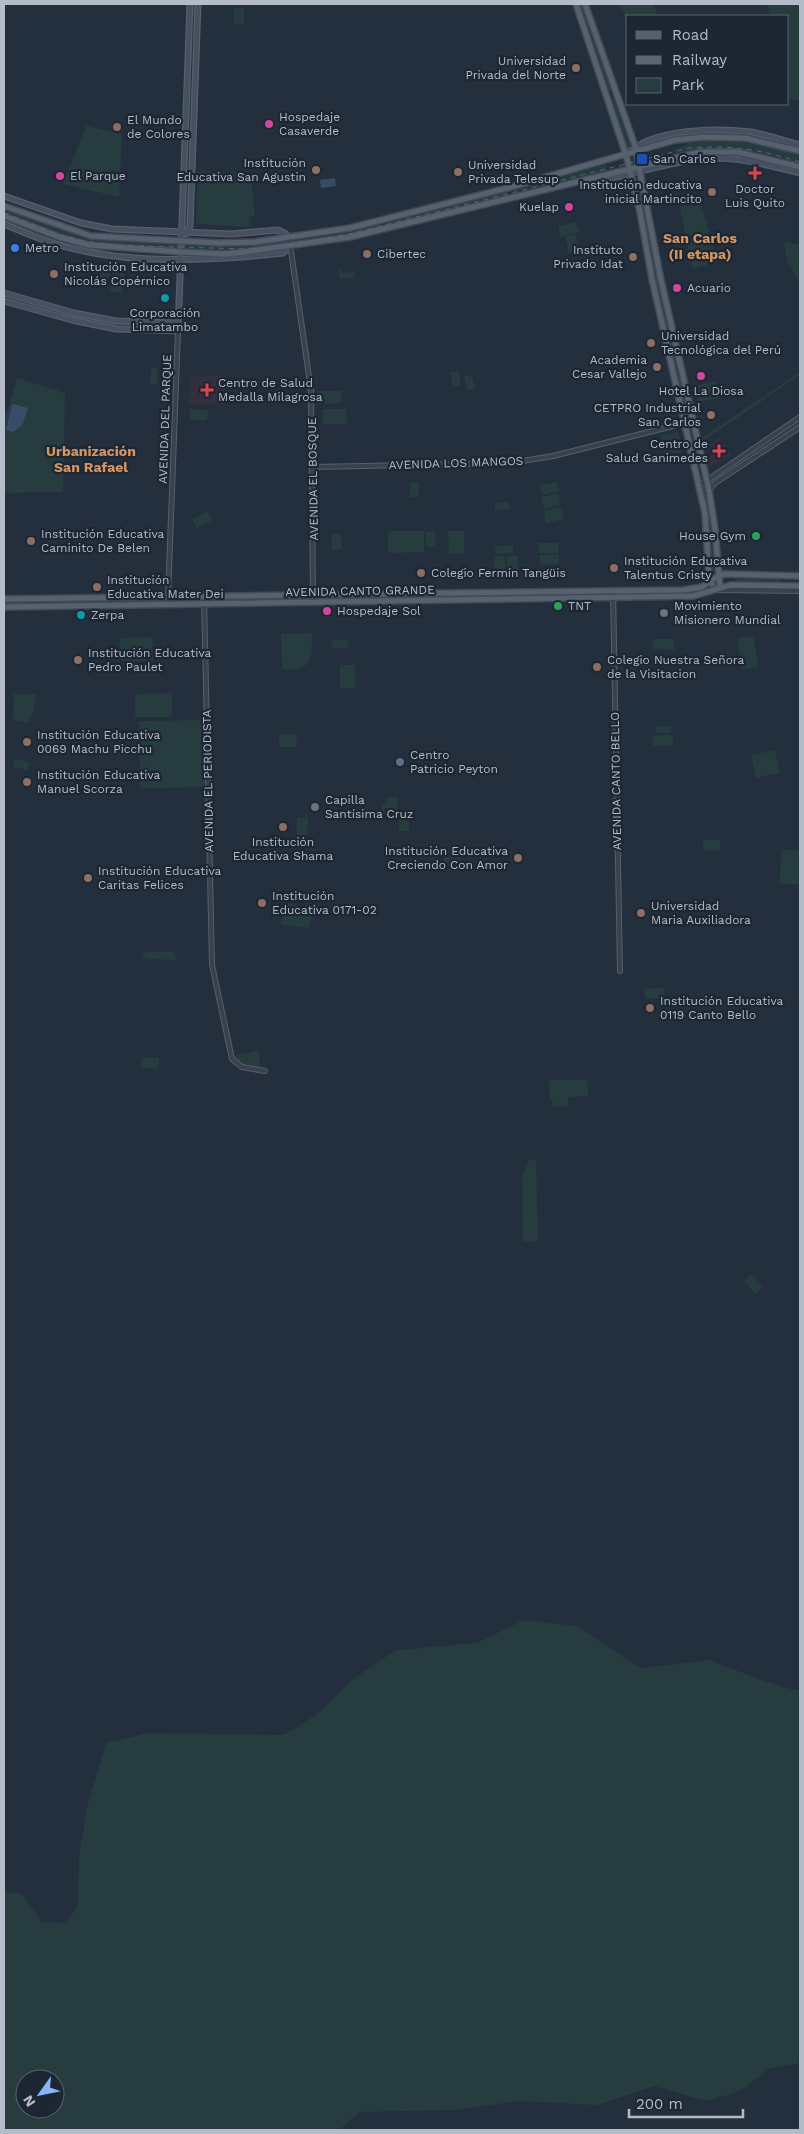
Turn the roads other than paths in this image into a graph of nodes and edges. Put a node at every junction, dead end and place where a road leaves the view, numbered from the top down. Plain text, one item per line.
1 (190, 4) edge
2 (198, 4) edge
3 (576, 4) edge
4 (585, 4) edge
5 (616, 92) junction
6 (607, 96) junction
7 (800, 145) edge
8 (635, 149) junction
9 (800, 151) edge
10 (626, 155) junction
11 (800, 167) edge
12 (640, 169) junction
13 (630, 172) junction
14 (800, 173) edge
15 (4, 196) edge
16 (4, 206) edge
17 (4, 216) edge
18 (376, 221) junction
19 (4, 224) edge
20 (379, 230) junction
21 (181, 232) junction
22 (187, 232) junction
23 (321, 233) junction
24 (289, 238) junction
25 (182, 241) junction
26 (322, 241) junction
27 (290, 246) junction
28 (181, 252) junction
29 (181, 259) junction
30 (4, 293) edge
31 (4, 301) edge
32 (178, 323) junction
33 (178, 331) junction
34 (800, 417) edge
35 (685, 423) junction
36 (800, 427) edge
37 (312, 467) junction
38 (706, 480) junction
39 (699, 486) junction
40 (709, 490) junction
41 (701, 494) junction
42 (718, 576) junction
43 (800, 576) edge
44 (711, 582) junction
45 (800, 586) edge
46 (717, 588) junction
47 (800, 591) edge
48 (613, 593) junction
49 (314, 595) junction
50 (204, 596) junction
51 (168, 597) junction
52 (4, 600) edge
53 (313, 602) junction
54 (204, 604) junction
55 (4, 607) edge
56 (620, 971) dead end
57 (265, 1071) dead end

1 - 21 main road, AVENIDA DEL PARQUE
2 - 22 main road, AVENIDA DEL PARQUE
3 - 6 main road
4 - 5 main road
5 - 6 main road
5 - 8 main road
6 - 10 main road
7 - 8 main road
8 - 9 main road
8 - 10 main road
8 - 12 main road
10 - 13 main road
10 - 18 main road
11 - 12 main road
12 - 13 main road
12 - 14 main road
12 - 38 main road
13 - 20 main road
13 - 35 main road
15 - 21 main road
16 - 25 main road
17 - 28 main road
18 - 20 main road
18 - 23 main road
19 - 29 main road
20 - 26 main road
21 - 22 main road
21 - 25 main road, AVENIDA DEL PARQUE
22 - 24 main road
22 - 25 main road, AVENIDA DEL PARQUE
23 - 24 main road
23 - 26 main road
24 - 25 main road
24 - 27 street, AVENIDA EL BOSQUE
25 - 28 main road, AVENIDA DEL PARQUE
26 - 27 main road
27 - 28 main road
27 - 29 main road
27 - 37 street, AVENIDA EL BOSQUE
28 - 29 main road, AVENIDA DEL PARQUE
29 - 32 main road, AVENIDA DEL PARQUE
30 - 32 main road
31 - 33 main road
32 - 33 main road, AVENIDA DEL PARQUE
33 - 51 street, AVENIDA DEL PARQUE
34 - 38 street
35 - 37 street, AVENIDA LOS MANGOS
35 - 39 main road
36 - 40 street
37 - 49 street, AVENIDA EL BOSQUE
38 - 39 street
38 - 40 main road
39 - 41 main road
40 - 41 street
40 - 42 main road
41 - 44 main road
42 - 43 main road
42 - 44 main road
42 - 46 main road
44 - 46 main road
44 - 48 main road, AVENIDA CANTO GRANDE
45 - 46 main road, AVENIDA CANTO GRANDE
46 - 47 street
46 - 48 main road, AVENIDA CANTO GRANDE
48 - 49 main road, AVENIDA CANTO GRANDE
48 - 53 main road, AVENIDA CANTO GRANDE
48 - 56 street, AVENIDA CANTO BELLO
49 - 50 main road, AVENIDA CANTO GRANDE
49 - 53 street, AVENIDA EL BOSQUE
50 - 51 main road, AVENIDA CANTO GRANDE
50 - 54 street, AVENIDA EL PERIODISTA
51 - 52 main road, AVENIDA CANTO GRANDE
53 - 54 main road, AVENIDA CANTO GRANDE
54 - 55 main road, AVENIDA CANTO GRANDE
54 - 57 street, AVENIDA EL PERIODISTA

